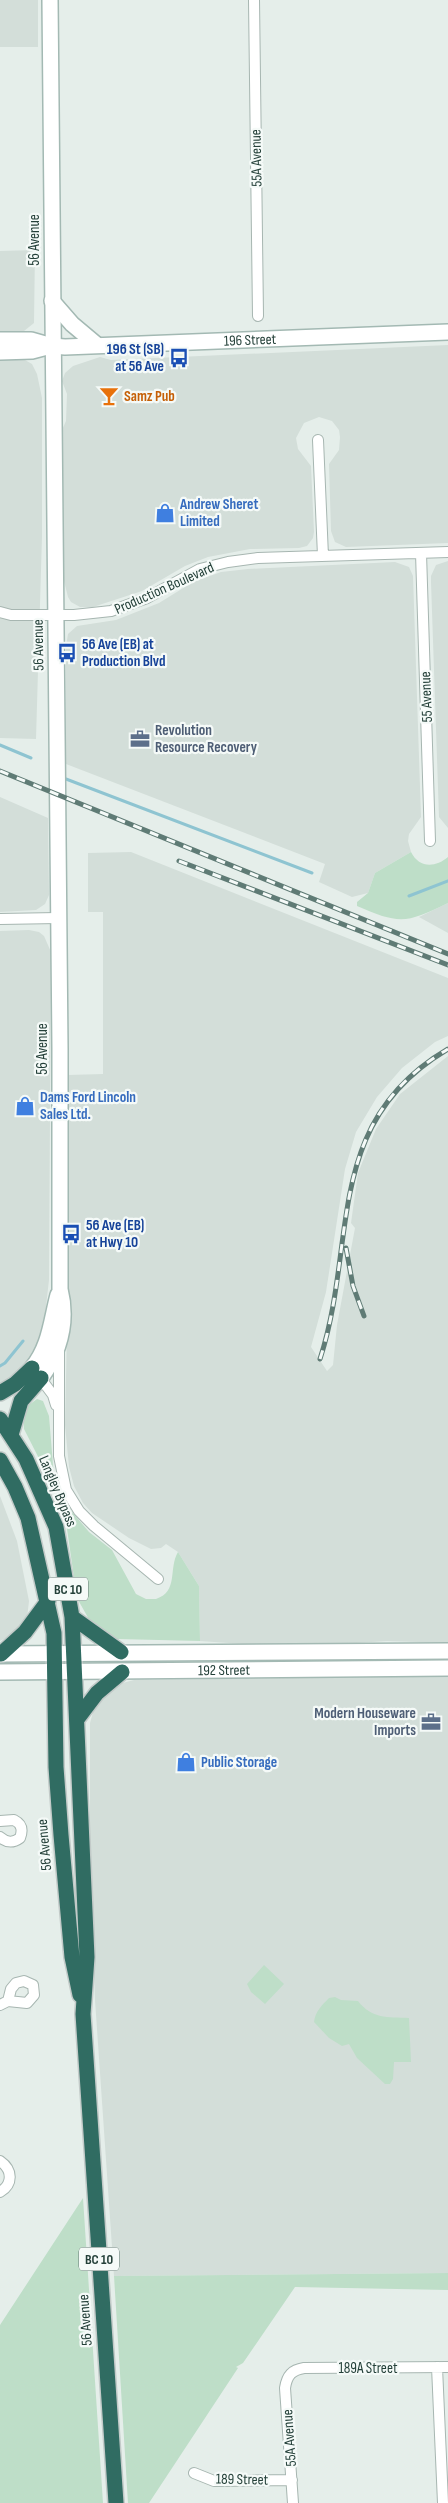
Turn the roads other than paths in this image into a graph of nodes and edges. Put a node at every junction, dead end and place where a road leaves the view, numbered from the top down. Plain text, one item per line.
1 (50, 0) edge
2 (254, 0) edge
3 (52, 301) junction
4 (258, 316) dead end
5 (448, 332) edge
6 (0, 340) edge
7 (97, 345) junction
8 (52, 346) junction
9 (0, 352) edge
10 (318, 440) dead end
11 (448, 552) edge
12 (421, 553) junction
13 (323, 556) junction
14 (0, 612) edge
15 (56, 615) junction
16 (430, 841) dead end
17 (58, 918) junction
18 (0, 919) edge
19 (60, 1289) junction
20 (59, 1342) junction
21 (36, 1373) junction
22 (0, 1393) edge
23 (58, 1413) junction
24 (0, 1420) edge
25 (11, 1435) junction
26 (0, 1460) edge
27 (158, 1579) dead end
28 (48, 1601) junction
29 (72, 1617) junction
30 (448, 1651) edge
31 (74, 1652) junction
32 (121, 1652) junction
33 (55, 1653) junction
34 (1, 1654) edge
35 (448, 1668) edge
36 (0, 1672) edge
37 (54, 1672) junction
38 (76, 1672) junction
39 (122, 1672) junction
40 (78, 1718) junction
41 (0, 1821) edge
42 (0, 1837) edge
43 (83, 2014) junction
44 (0, 2161) edge
45 (0, 2192) edge
46 (437, 2367) junction
47 (448, 2367) edge
48 (290, 2374) joint
49 (194, 2473) dead end
50 (292, 2480) junction
51 (116, 2503) edge
52 (293, 2503) edge
53 (442, 2503) edge

1 - 3 main road, 56 Avenue
2 - 4 street, 55A Avenue
3 - 7 main road
3 - 8 main road, 56 Avenue
5 - 7 main road, 196 Street
6 - 8 main road, 196 Street
7 - 8 main road, 196 Street
8 - 9 main road, 196 Street
8 - 15 main road, 56 Avenue
10 - 13 street
11 - 12 street, Production Boulevard
12 - 13 street, Production Boulevard
12 - 16 street, 55 Avenue
13 - 15 street, Production Boulevard
14 - 15 street, Production Boulevard
15 - 17 main road, 56 Avenue
17 - 18 street
17 - 19 main road, 56 Avenue
19 - 20 main road, 56 Avenue
19 - 21 main road, 56 Avenue
20 - 21 main road, 56 Avenue
20 - 23 street, 56 Avenue
21 - 22 highway
21 - 23 street, 56 Avenue
21 - 25 highway
23 - 27 street, 56 Avenue
24 - 25 highway, Langley Bypass / BC 10
25 - 29 highway, Langley Bypass / BC 10
26 - 28 highway, BC 10
28 - 33 highway, BC 10
28 - 34 highway
29 - 31 highway, Langley Bypass / BC 10
29 - 32 highway
30 - 32 main road, 192 Street
31 - 32 main road, 192 Street
31 - 33 main road, 192 Street
31 - 38 highway, Langley Bypass / BC 10
33 - 34 main road, 192 Street
33 - 37 highway, BC 10
35 - 39 main road, 192 Street
36 - 37 main road, 192 Street
37 - 38 main road, 192 Street
37 - 43 highway, 56 Avenue / BC 10
38 - 39 main road, 192 Street
38 - 40 highway, 56 Avenue / BC 10
39 - 40 highway
40 - 43 highway, 56 Avenue / BC 10
41 - 42 street
43 - 51 highway, 56 Avenue / BC 10
44 - 45 street
46 - 47 street, 189A Street
46 - 48 street, 189A Street
46 - 53 street
48 - 50 street, 55A Avenue
49 - 50 street, 189 Street
50 - 52 street, 55A Avenue

